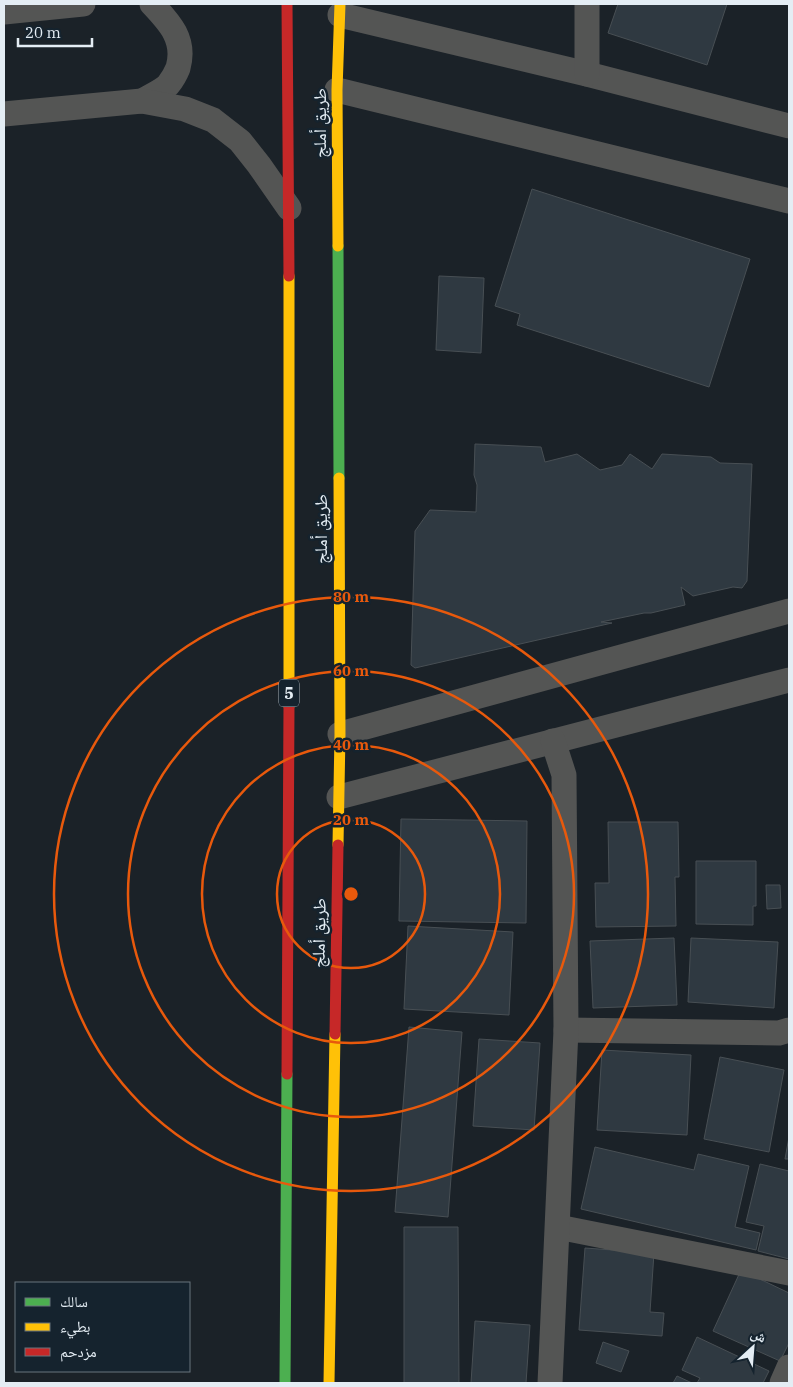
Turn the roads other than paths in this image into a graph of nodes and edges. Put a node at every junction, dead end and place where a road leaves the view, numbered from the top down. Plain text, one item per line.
1 (83, 4) edge
2 (152, 4) edge
3 (288, 4) edge
4 (587, 4) edge
5 (340, 10) edge
6 (4, 12) edge
7 (587, 74) junction
8 (337, 90) junction
9 (142, 101) junction
10 (4, 114) edge
11 (789, 126) edge
12 (789, 201) edge
13 (289, 208) junction
14 (789, 611) edge
15 (789, 680) edge
16 (340, 734) junction
17 (554, 741) junction
18 (339, 797) junction
19 (566, 1030) junction
20 (789, 1030) edge
21 (558, 1227) junction
22 (789, 1273) edge
23 (789, 1367) edge
24 (285, 1383) edge
25 (329, 1383) edge
26 (550, 1383) edge
27 (782, 1383) edge

1 - 6 street
2 - 9 street
3 - 13 highway, طريق أملج / 5
4 - 7 street
5 - 7 street
5 - 8 highway, طريق أملج
7 - 11 street
8 - 12 street
8 - 16 highway, طريق أملج
9 - 10 street
9 - 13 street
13 - 24 highway, طريق أملج / 5
14 - 16 street
15 - 17 street
16 - 18 highway, طريق أملج
17 - 18 street
17 - 19 street
18 - 25 highway, طريق أملج
19 - 20 street
19 - 21 street
21 - 22 street
21 - 26 street
23 - 27 street

